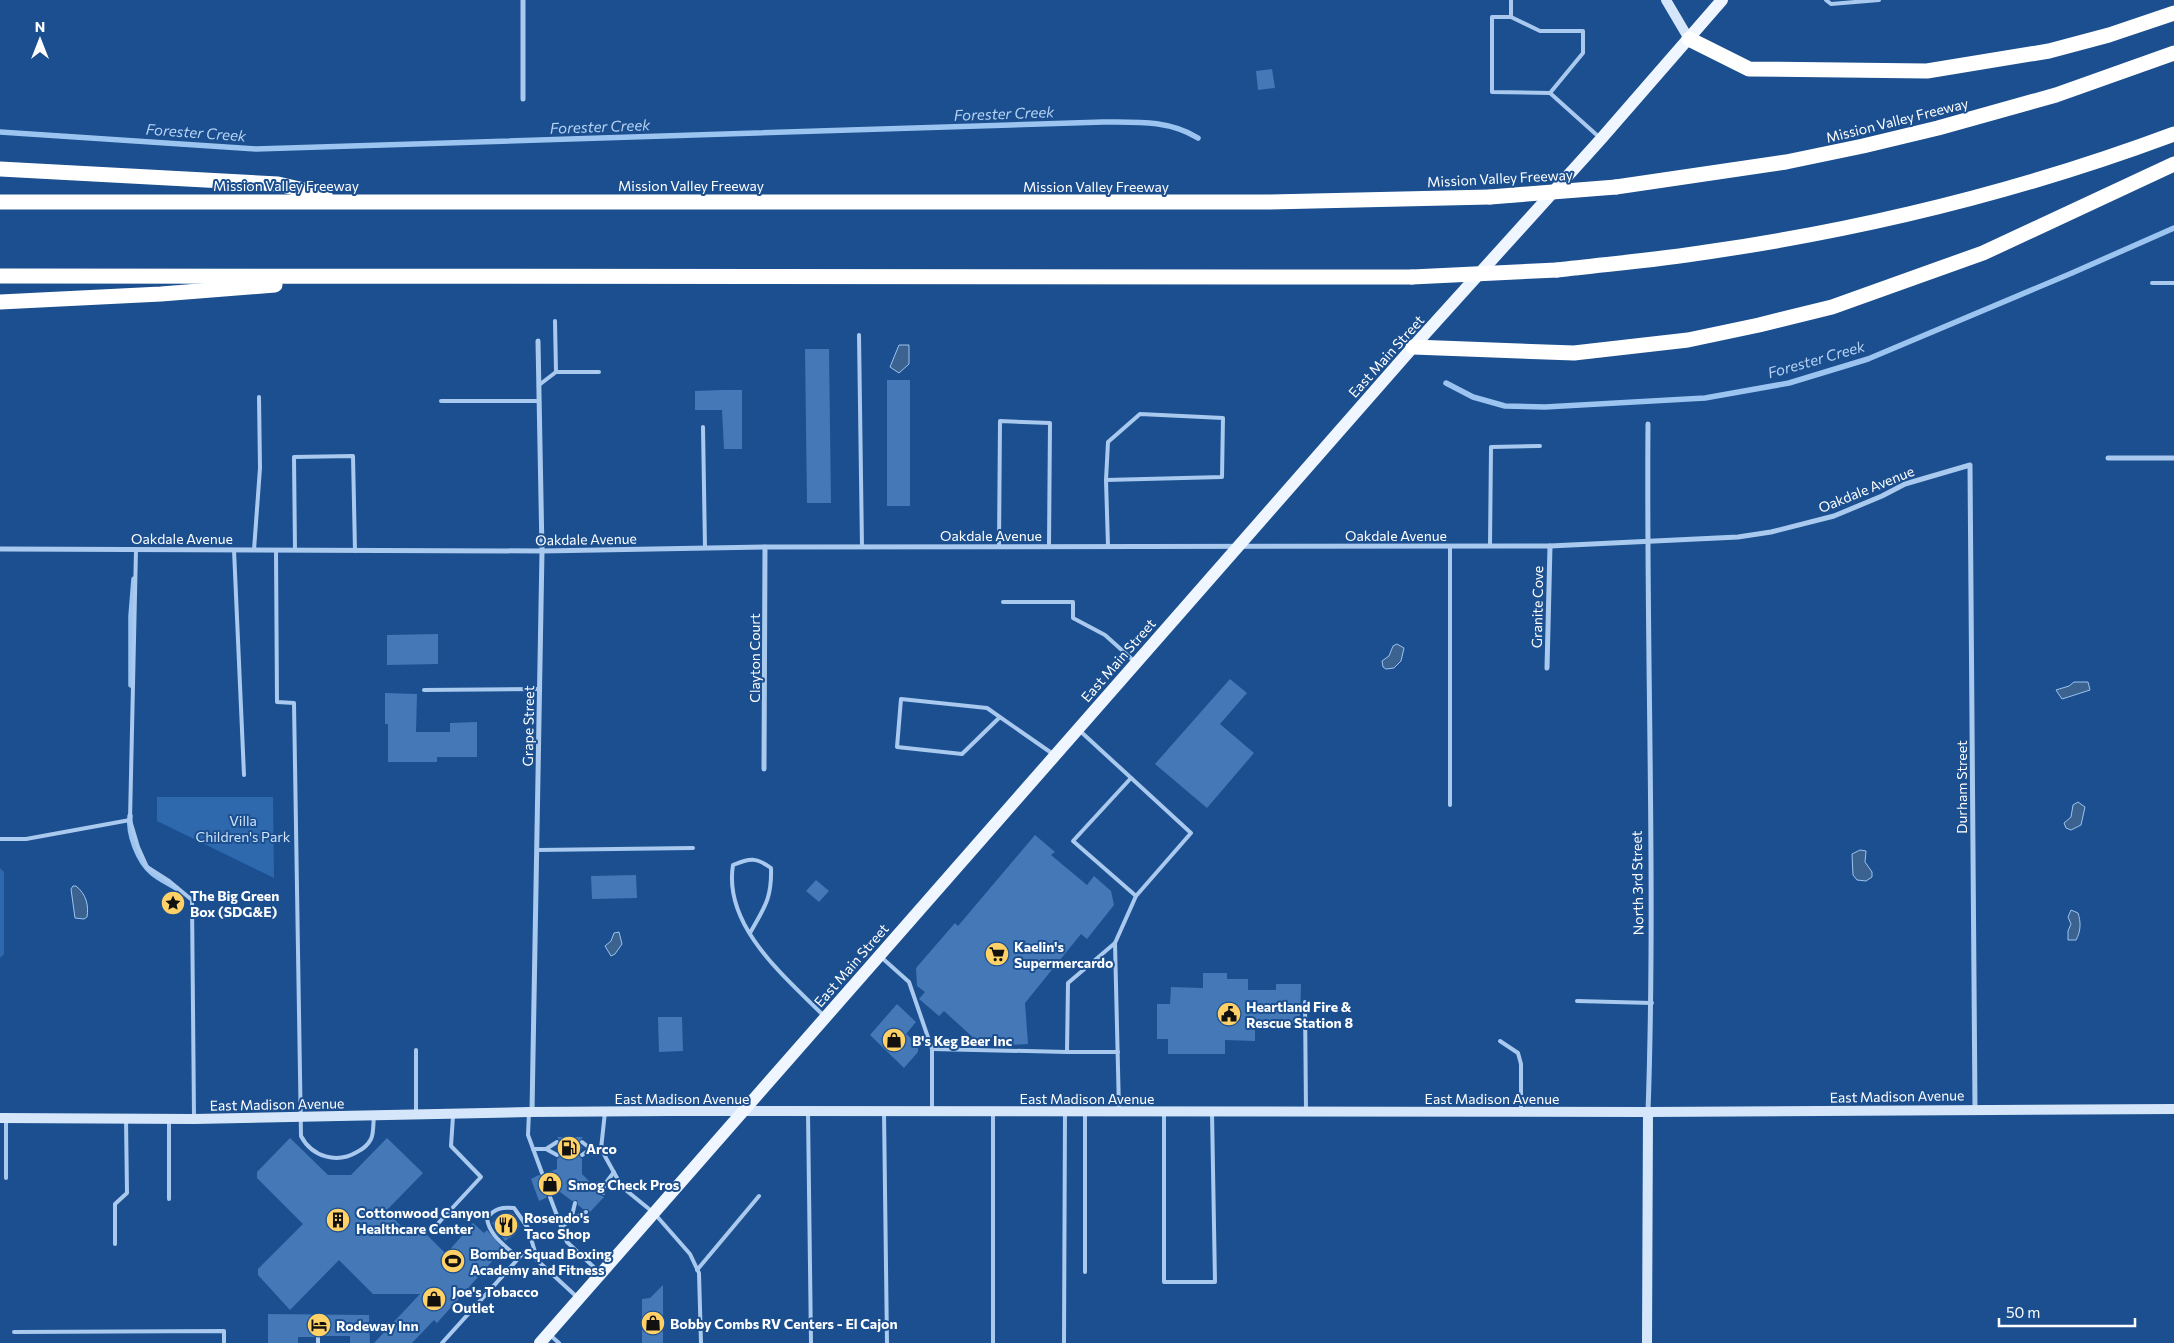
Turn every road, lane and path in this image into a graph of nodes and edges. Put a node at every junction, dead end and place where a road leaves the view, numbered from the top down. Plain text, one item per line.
1 (523, 0) edge
2 (1511, 0) edge
3 (1666, 0) edge
4 (1722, 0) edge
5 (1826, 0) edge
6 (1878, 0) edge
7 (2174, 13) edge
8 (1511, 17) junction
9 (1689, 39) junction
10 (2174, 53) edge
11 (1550, 93) junction
12 (523, 99) dead end
13 (2174, 134) edge
14 (1601, 139) junction
15 (2174, 164) edge
16 (0, 169) edge
17 (351, 201) junction
18 (0, 202) edge
19 (0, 276) edge
20 (392, 276) junction
21 (2152, 283) dead end
22 (2174, 283) edge
23 (0, 302) edge
24 (555, 321) dead end
25 (859, 335) dead end
26 (538, 341) dead end
27 (1413, 347) junction
28 (556, 372) junction
29 (599, 372) dead end
30 (538, 385) junction
31 (259, 397) dead end
32 (441, 401) dead end
33 (539, 401) junction
34 (1648, 424) dead end
35 (703, 427) dead end
36 (1540, 446) dead end
37 (2108, 458) dead end
38 (2174, 458) edge
39 (1970, 465) joint
40 (1106, 480) junction
41 (1647, 540) junction
42 (999, 546) junction
43 (1049, 546) junction
44 (1108, 546) junction
45 (1239, 546) junction
46 (1490, 546) junction
47 (1550, 546) junction
48 (765, 547) junction
49 (862, 547) junction
50 (1450, 547) junction
51 (705, 548) junction
52 (0, 549) edge
53 (136, 550) junction
54 (234, 550) junction
55 (254, 550) junction
56 (276, 550) junction
57 (294, 550) junction
58 (355, 550) junction
59 (542, 551) junction
60 (1003, 602) dead end
61 (1136, 663) junction
62 (1547, 668) dead end
63 (540, 689) junction
64 (424, 690) dead end
65 (1000, 717) junction
66 (1078, 729) junction
67 (1055, 756) junction
68 (764, 770) dead end
69 (244, 776) dead end
70 (1131, 778) junction
71 (1450, 805) dead end
72 (130, 820) junction
73 (0, 839) edge
74 (693, 848) dead end
75 (537, 850) junction
76 (1136, 896) junction
77 (750, 933) junction
78 (1115, 943) junction
79 (879, 956) junction
80 (1577, 1001) dead end
81 (1305, 1002) dead end
82 (1652, 1003) junction
83 (825, 1017) junction
84 (1500, 1041) dead end
85 (932, 1049) junction
86 (416, 1050) dead end
87 (1066, 1052) junction
88 (1118, 1052) junction
89 (1974, 1109) junction
90 (2174, 1109) edge
91 (1521, 1111) junction
92 (531, 1112) junction
93 (605, 1112) junction
94 (742, 1112) junction
95 (808, 1112) junction
96 (884, 1112) junction
97 (932, 1112) junction
98 (993, 1112) junction
99 (1065, 1112) junction
100 (1085, 1112) junction
101 (1119, 1112) junction
102 (1164, 1112) junction
103 (1212, 1112) junction
104 (1306, 1112) junction
105 (1648, 1112) junction
106 (416, 1114) junction
107 (453, 1114) junction
108 (374, 1115) junction
109 (299, 1117) junction
110 (3, 1118) edge
111 (126, 1119) junction
112 (169, 1119) junction
113 (194, 1119) junction
114 (557, 1142) dead end
115 (582, 1142) dead end
116 (533, 1148) junction
117 (546, 1149) junction
118 (601, 1149) junction
119 (591, 1150) junction
120 (557, 1155) dead end
121 (582, 1156) dead end
122 (614, 1172) junction
123 (542, 1173) dead end
124 (6, 1178) dead end
125 (592, 1184) dead end
126 (605, 1184) junction
127 (603, 1194) dead end
128 (759, 1196) dead end
129 (550, 1197) dead end
130 (169, 1199) dead end
131 (575, 1202) dead end
132 (586, 1212) dead end
133 (654, 1213) junction
134 (571, 1220) junction
135 (561, 1227) junction
136 (430, 1231) dead end
137 (115, 1244) dead end
138 (518, 1258) junction
139 (538, 1261) junction
140 (698, 1270) junction
141 (1085, 1272) dead end
142 (601, 1273) junction
143 (578, 1299) junction
144 (14, 1332) dead end
145 (318, 1337) dead end
146 (544, 1338) edge
147 (224, 1343) edge
148 (318, 1343) edge
149 (442, 1343) edge
150 (559, 1343) edge
151 (701, 1343) edge
152 (811, 1343) edge
153 (888, 1343) edge
154 (993, 1343) edge
155 (1064, 1343) edge
156 (1647, 1343) edge

1 - 12 street
2 - 8 lane
3 - 9 street
4 - 9 main road, East Main Street
5 - 6 lane
7 - 9 highway
8 - 11 lane
8 - 11 lane
9 - 14 main road, East Main Street
10 - 17 highway, Mission Valley Freeway, bridge
11 - 14 lane
13 - 20 highway, bridge
14 - 27 main road, East Main Street
15 - 27 highway
16 - 17 highway
17 - 18 highway, Mission Valley Freeway
19 - 20 highway
20 - 23 highway
21 - 22 lane
24 - 28 lane
25 - 49 lane
26 - 30 street, Grape Street
27 - 45 main road, East Main Street
28 - 29 lane
28 - 30 lane
30 - 33 street, Grape Street
31 - 55 lane
32 - 33 lane
33 - 59 street, Grape Street
34 - 41 street, North 3rd Street
35 - 51 lane
36 - 46 lane
37 - 38 street
39 - 41 street, Oakdale Avenue
39 - 89 street, Durham Street
40 - 40 lane
40 - 44 lane
41 - 47 street, Oakdale Avenue
41 - 82 street, North 3rd Street
42 - 43 street, Oakdale Avenue
42 - 43 lane
42 - 49 street, Oakdale Avenue
43 - 44 street, Oakdale Avenue
44 - 45 street, Oakdale Avenue
45 - 50 street, Oakdale Avenue
45 - 61 main road, East Main Street
46 - 47 street, Oakdale Avenue
46 - 50 street, Oakdale Avenue
47 - 62 street, Granite Cove
48 - 49 street, Oakdale Avenue
48 - 51 street, Oakdale Avenue
48 - 68 street, Clayton Court
50 - 71 lane
51 - 59 street, Oakdale Avenue
52 - 53 street, Oakdale Avenue
53 - 54 street, Oakdale Avenue
53 - 72 lane
54 - 55 street, Oakdale Avenue
54 - 69 lane
55 - 56 street, Oakdale Avenue
56 - 57 street, Oakdale Avenue
56 - 109 lane
57 - 58 street, Oakdale Avenue
57 - 58 lane
58 - 59 street, Oakdale Avenue
59 - 63 street, Grape Street
60 - 61 lane
61 - 66 main road, East Main Street
63 - 64 lane
63 - 75 street, Grape Street
65 - 65 lane
65 - 67 lane
66 - 67 main road, East Main Street
66 - 70 lane
67 - 79 main road, East Main Street
70 - 76 lane
70 - 76 lane
72 - 73 lane
72 - 113 lane
74 - 75 lane
75 - 92 street, Grape Street
76 - 78 lane
77 - 77 lane
77 - 83 lane
78 - 87 lane
78 - 88 lane
79 - 83 main road, East Main Street
79 - 85 lane
80 - 82 lane
81 - 104 lane
82 - 105 street, North 3rd Street
83 - 94 main road, East Main Street
84 - 91 lane
85 - 87 lane
85 - 97 lane
86 - 106 lane
87 - 88 lane
88 - 101 lane
89 - 90 street, East Madison Avenue
89 - 105 street, East Madison Avenue
91 - 104 street, East Madison Avenue
91 - 105 street, East Madison Avenue
92 - 93 street, East Madison Avenue
92 - 107 street, East Madison Avenue
92 - 116 lane
93 - 94 street, East Madison Avenue
93 - 118 lane
94 - 95 street, East Madison Avenue
94 - 133 main road, East Main Street
95 - 96 street, East Madison Avenue
95 - 152 lane
96 - 97 street, East Madison Avenue
96 - 153 lane
97 - 98 street, East Madison Avenue
98 - 99 street, East Madison Avenue
98 - 154 lane
99 - 100 street, East Madison Avenue
99 - 155 lane
100 - 101 street, East Madison Avenue
100 - 141 lane
101 - 102 street, East Madison Avenue
102 - 103 street, East Madison Avenue
102 - 103 lane
103 - 104 street, East Madison Avenue
105 - 156 street, North 3rd Street
106 - 107 street, East Madison Avenue
106 - 108 street, East Madison Avenue
107 - 136 lane
108 - 109 street, East Madison Avenue
108 - 109 lane
109 - 113 street, East Madison Avenue
110 - 111 street, East Madison Avenue
110 - 124 lane
111 - 112 street, East Madison Avenue
111 - 137 lane
112 - 113 street, East Madison Avenue
112 - 130 lane
114 - 117 lane
115 - 119 lane
116 - 117 lane
116 - 123 lane
117 - 120 lane
118 - 119 lane
118 - 122 lane
119 - 121 lane
122 - 126 lane
122 - 133 lane
125 - 126 lane
126 - 127 lane
128 - 140 lane
129 - 135 lane
131 - 134 lane
132 - 134 lane
133 - 140 lane
133 - 142 main road, East Main Street
134 - 135 lane
135 - 142 lane
138 - 139 lane
138 - 139 lane
138 - 149 lane
139 - 143 lane
140 - 151 lane
142 - 143 main road, East Main Street
143 - 146 main road, East Main Street
144 - 147 lane
145 - 148 lane
146 - 150 lane

